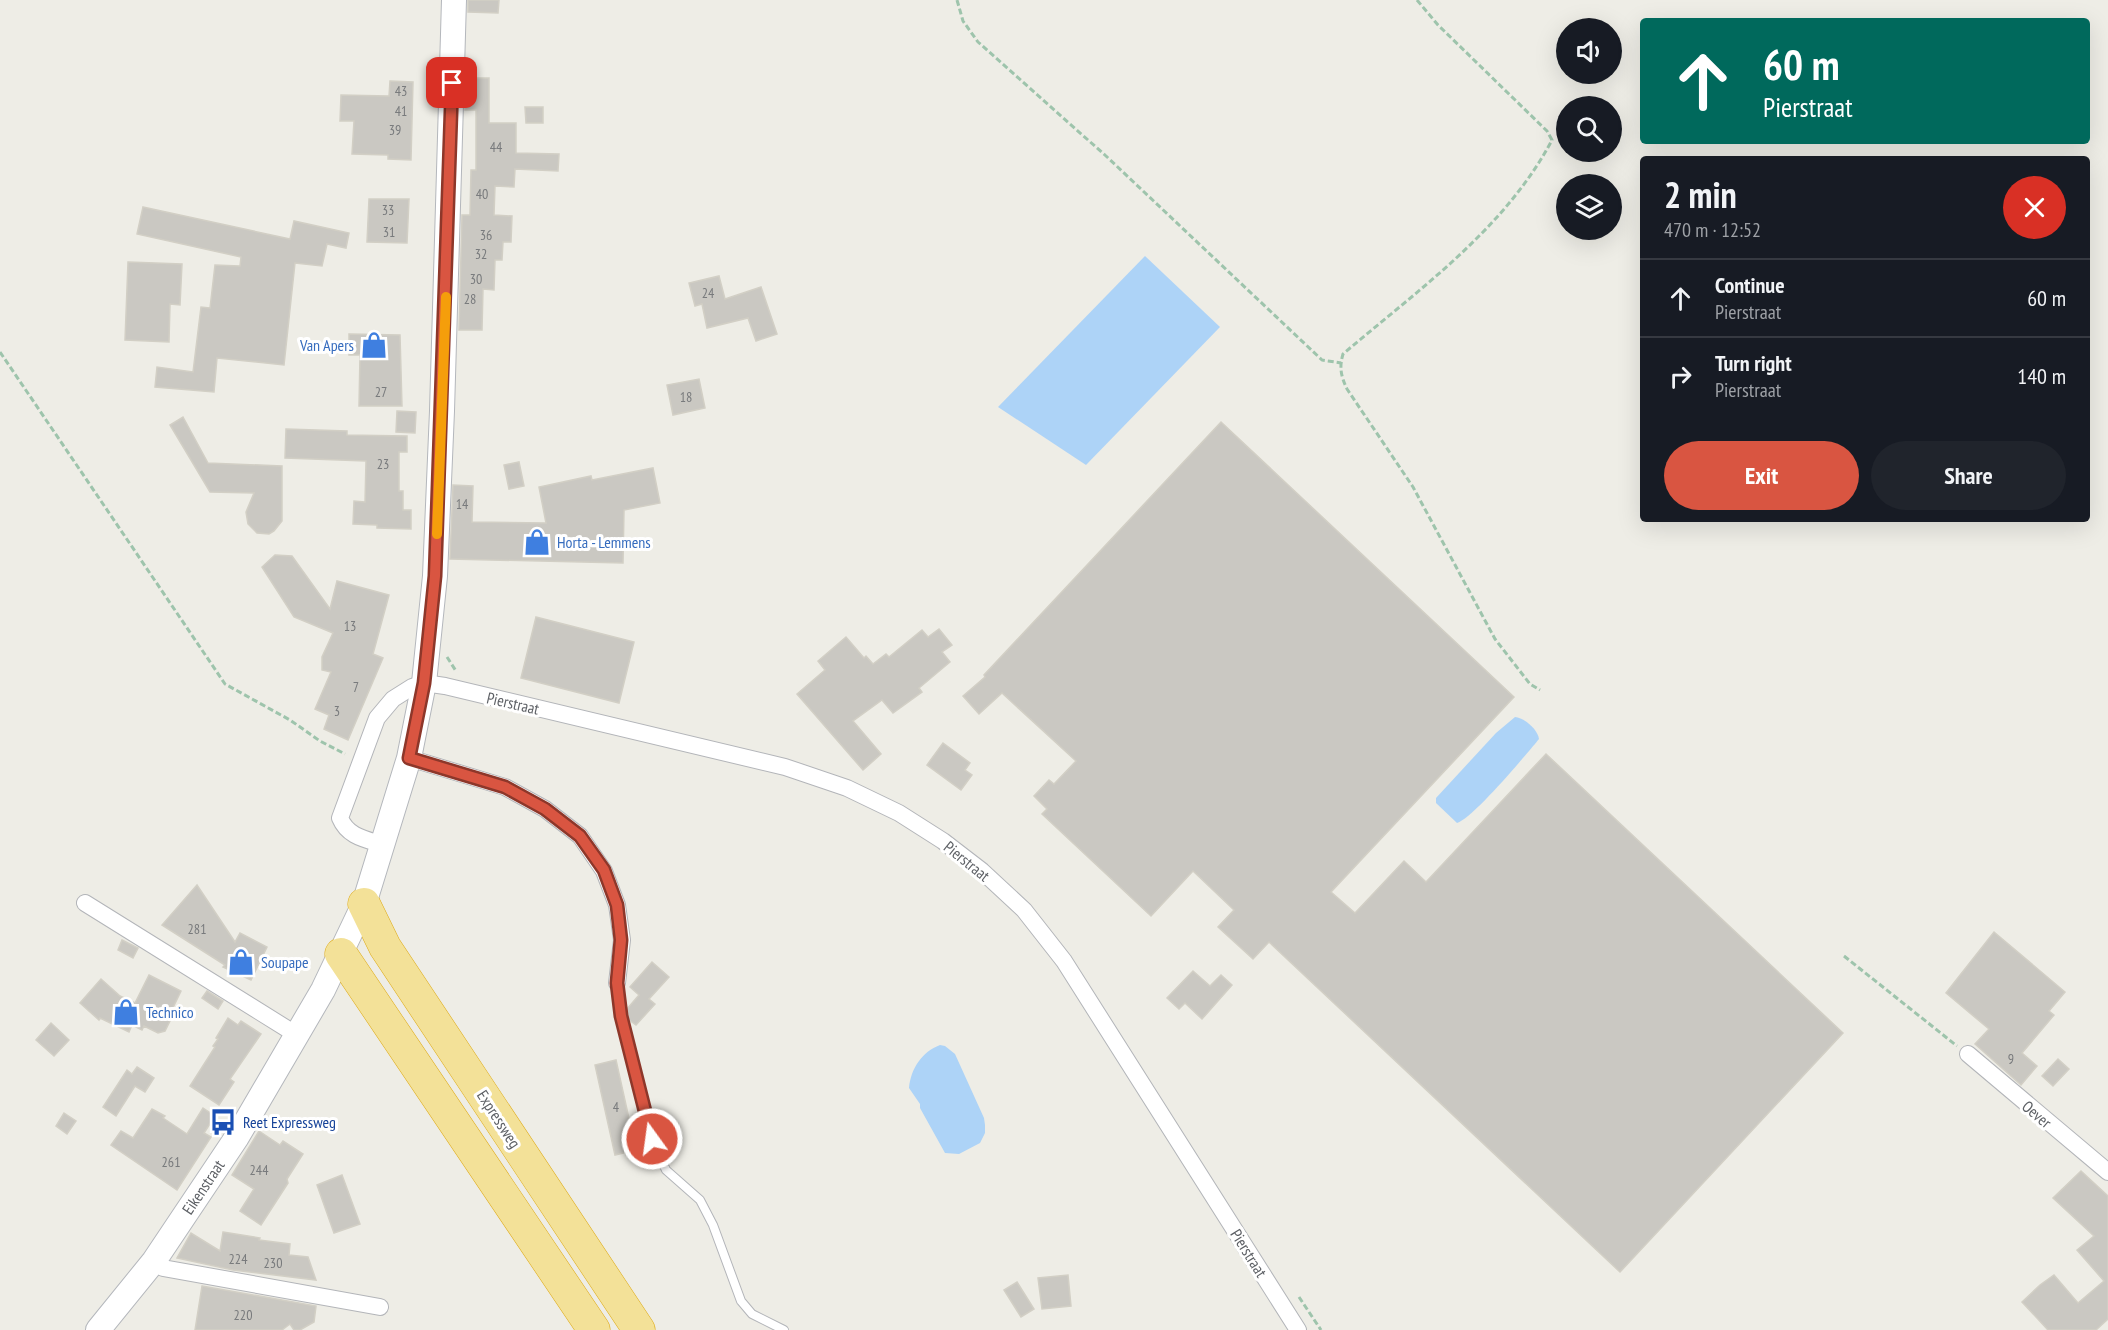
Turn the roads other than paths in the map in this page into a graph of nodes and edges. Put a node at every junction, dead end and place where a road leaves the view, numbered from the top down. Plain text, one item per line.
1 (454, 6) edge
2 (424, 683) junction
3 (409, 758) junction
4 (384, 845) junction
5 (85, 903) dead end
6 (364, 904) junction
7 (341, 954) junction
8 (617, 983) joint
9 (297, 1035) junction
10 (1968, 1054) road end
11 (2108, 1172) edge
12 (154, 1262) junction
13 (380, 1307) dead end
14 (98, 1330) edge
15 (594, 1330) edge
16 (639, 1330) edge
17 (784, 1330) edge
18 (1298, 1330) edge

1 - 2 street
2 - 3 street
2 - 4 street
2 - 18 street, Pierstraat
3 - 4 street
3 - 8 street
4 - 6 street, Eikenstraat
5 - 9 street
6 - 7 street, Eikenstraat
6 - 16 highway, Expressweg
7 - 9 street, Eikenstraat
7 - 15 highway
8 - 17 lane
9 - 12 street, Eikenstraat
10 - 11 street, Oever
12 - 13 street
12 - 14 street, Eikenstraat

